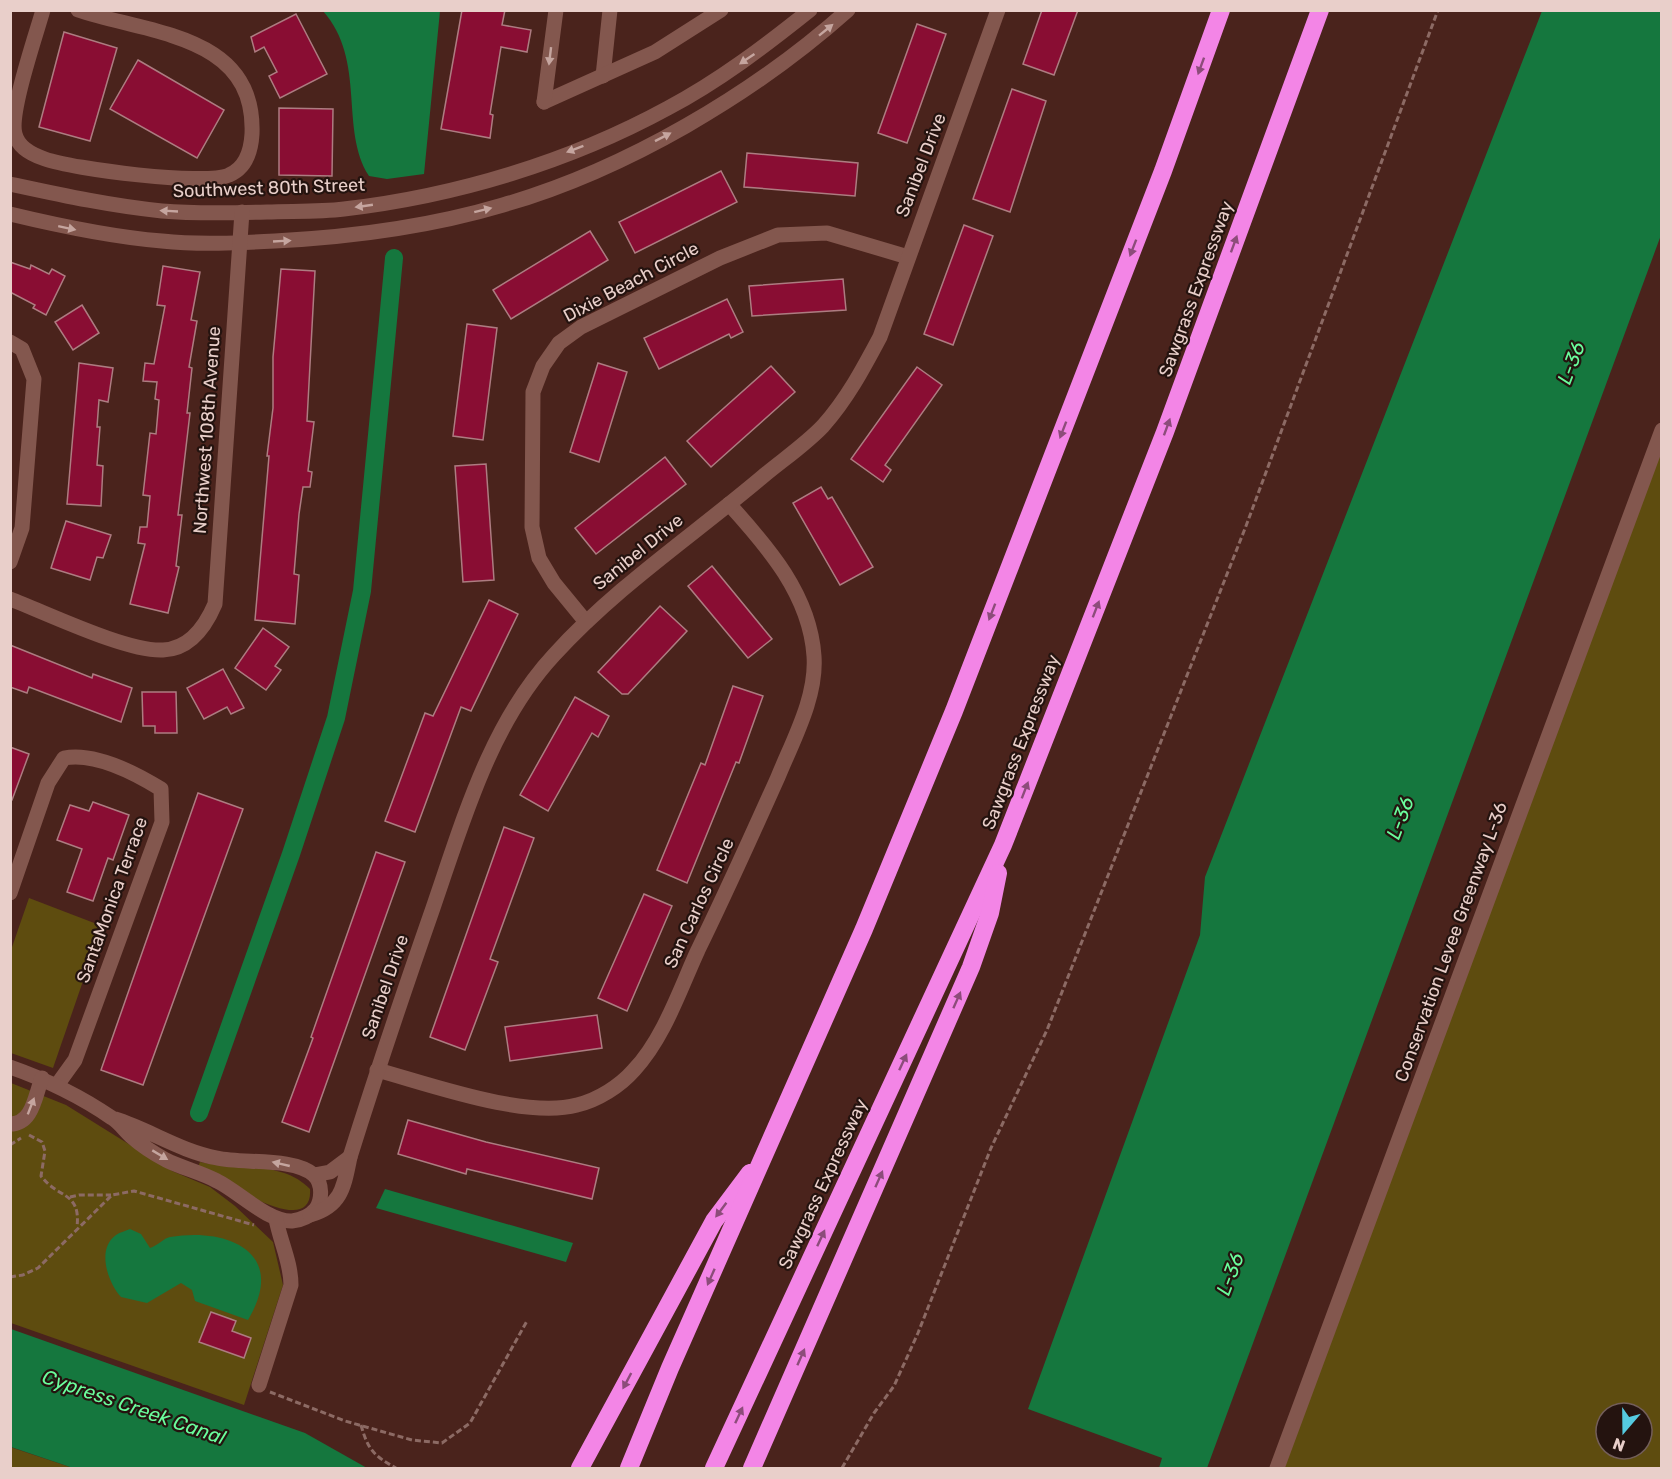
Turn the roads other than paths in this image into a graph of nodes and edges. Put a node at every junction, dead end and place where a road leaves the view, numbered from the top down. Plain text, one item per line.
1 (43, 10) edge
2 (78, 10) edge
3 (556, 10) edge
4 (610, 10) edge
5 (721, 10) edge
6 (810, 10) edge
7 (848, 10) edge
8 (998, 10) edge
9 (1221, 10) edge
10 (1320, 10) edge
11 (603, 76) junction
12 (10, 184) edge
13 (242, 212) junction
14 (10, 214) edge
15 (239, 243) junction
16 (908, 257) junction
17 (16, 345) edge
18 (1662, 430) edge
19 (729, 504) junction
20 (10, 562) edge
21 (10, 599) edge
22 (586, 622) junction
23 (1003, 845) junction
24 (10, 893) edge
25 (10, 1067) edge
26 (377, 1070) junction
27 (42, 1078) junction
28 (57, 1085) junction
29 (115, 1119) junction
30 (10, 1124) edge
31 (770, 1147) junction
32 (350, 1157) junction
33 (314, 1175) junction
34 (310, 1215) junction
35 (277, 1226) junction
36 (259, 1385) road end
37 (580, 1468) edge
38 (629, 1468) edge
39 (714, 1468) edge
40 (752, 1468) edge
41 (1277, 1468) edge

1 - 2 street
3 -> 11 street
4 - 11 street
5 - 11 street
6 -> 13 street, Southwest 80th Street
15 -> 7 street
8 - 16 street, Sanibel Drive
9 -> 31 highway
23 -> 10 highway, Sawgrass Expressway
13 -> 12 street, Southwest 80th Street
13 - 15 street, Northwest 108th Avenue
14 -> 15 street
15 - 21 street, Northwest 108th Avenue
16 - 19 street, Sanibel Drive
16 - 22 street, Dixie Beach Circle
17 - 20 street
18 - 41 street, Conservation Levee Greenway L-36
19 - 22 street, Sanibel Drive
19 - 26 street, San Carlos Circle
22 - 26 street, Sanibel Drive
39 -> 23 highway, Sawgrass Expressway
40 -> 23 highway
24 - 28 street, SantaMonica Terrace
25 - 27 street
26 - 32 street, Sanibel Drive
27 - 28 street
30 -> 27 street
28 - 29 street
33 -> 29 street
29 -> 35 street
31 -> 37 highway
31 -> 38 highway
32 - 33 street
32 - 34 street, Sanibel Drive
33 - 34 street
34 - 35 street, Sanibel Drive
35 - 36 street

